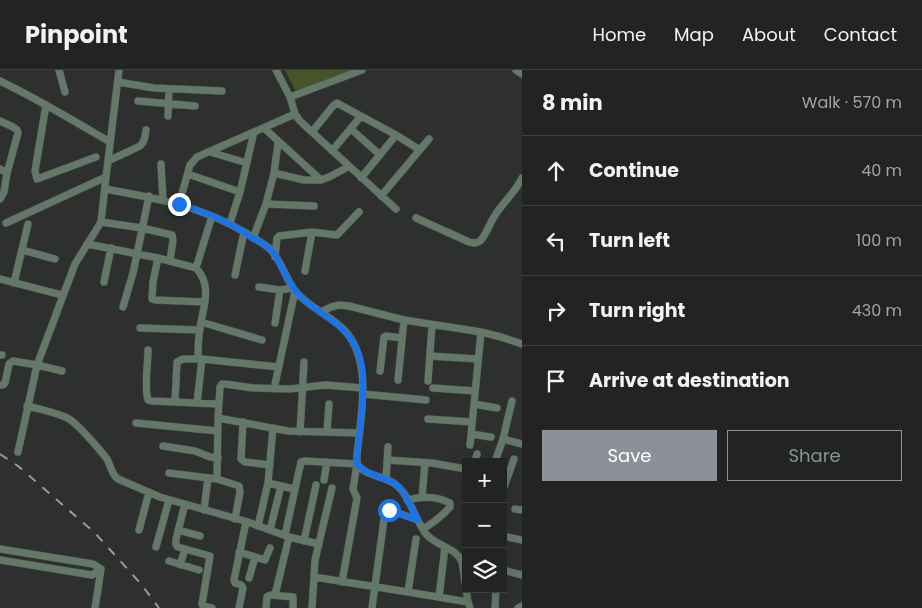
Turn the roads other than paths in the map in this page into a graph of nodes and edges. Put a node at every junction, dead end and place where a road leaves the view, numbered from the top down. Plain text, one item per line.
1 (58, 70) edge
2 (120, 70) edge
3 (276, 70) edge
4 (362, 70) edge
5 (516, 70) edge
6 (522, 74) edge
7 (0, 81) edge
8 (118, 82) junction
9 (169, 89) junction
10 (222, 91) dead end
11 (65, 92) dead end
12 (290, 96) junction
13 (138, 101) dead end
14 (168, 104) junction
15 (46, 105) junction
16 (195, 106) dead end
17 (295, 114) junction
18 (168, 116) dead end
19 (361, 116) junction
20 (0, 121) edge
21 (264, 128) junction
22 (351, 129) junction
23 (146, 130) dead end
24 (254, 132) junction
25 (312, 132) junction
26 (396, 135) junction
27 (429, 139) dead end
28 (110, 142) junction
29 (278, 143) junction
30 (420, 150) junction
31 (332, 151) junction
32 (210, 152) junction
33 (380, 155) junction
34 (96, 157) dead end
35 (108, 162) junction
36 (247, 163) junction
37 (161, 164) dead end
38 (348, 167) junction
39 (0, 169) edge
40 (8, 173) junction
41 (274, 173) junction
42 (188, 174) junction
43 (106, 176) junction
44 (361, 178) junction
45 (321, 180) junction
46 (521, 182) edge
47 (105, 190) junction
48 (240, 192) junction
49 (149, 196) junction
50 (380, 196) junction
51 (0, 199) edge
52 (163, 200) junction
53 (179, 204) junction
54 (266, 204) junction
55 (314, 206) dead end
56 (396, 209) dead end
57 (360, 212) dead end
58 (212, 216) junction
59 (416, 218) dead end
60 (101, 222) junction
61 (6, 223) dead end
62 (28, 224) dead end
63 (230, 224) junction
64 (142, 228) junction
65 (244, 232) junction
66 (312, 232) junction
67 (253, 238) junction
68 (87, 244) junction
69 (111, 248) junction
70 (22, 250) junction
71 (137, 254) junction
72 (276, 257) junction
73 (158, 258) junction
74 (55, 259) dead end
75 (170, 261) junction
76 (196, 268) junction
77 (305, 271) dead end
78 (235, 275) dead end
79 (0, 279) edge
80 (104, 282) dead end
81 (14, 283) junction
82 (259, 287) dead end
83 (280, 290) junction
84 (294, 290) junction
85 (62, 295) junction
86 (205, 302) junction
87 (123, 307) dead end
88 (321, 312) junction
89 (404, 320) junction
90 (275, 323) dead end
91 (432, 325) junction
92 (200, 326) junction
93 (140, 328) dead end
94 (481, 332) junction
95 (402, 338) junction
96 (262, 340) dead end
97 (522, 344) edge
98 (148, 350) dead end
99 (430, 356) junction
100 (200, 359) junction
101 (478, 359) junction
102 (304, 362) dead end
103 (37, 365) junction
104 (279, 367) junction
105 (62, 371) dead end
106 (380, 371) dead end
107 (398, 380) dead end
108 (428, 381) dead end
109 (0, 386) edge
110 (303, 388) junction
111 (433, 388) dead end
112 (274, 389) junction
113 (363, 391) junction
114 (475, 391) junction
115 (426, 400) dead end
116 (512, 400) dead end
117 (175, 402) junction
118 (198, 404) junction
119 (218, 404) junction
120 (328, 404) dead end
121 (474, 404) junction
122 (27, 406) junction
123 (497, 408) dead end
124 (218, 418) junction
125 (428, 419) dead end
126 (243, 422) junction
127 (472, 422) junction
128 (136, 423) dead end
129 (273, 428) junction
130 (218, 431) junction
131 (300, 432) junction
132 (326, 432) junction
133 (359, 432) junction
134 (471, 434) junction
135 (491, 437) dead end
136 (503, 439) junction
137 (522, 444) edge
138 (470, 445) dead end
139 (163, 446) dead end
140 (388, 447) dead end
141 (18, 452) dead end
142 (218, 458) junction
143 (497, 458) edge
144 (514, 458) dead end
145 (387, 460) junction
146 (327, 462) junction
147 (425, 463) junction
148 (357, 464) junction
149 (270, 465) junction
150 (462, 468) edge
151 (169, 473) dead end
152 (208, 478) junction
153 (507, 478) edge
154 (386, 479) junction
155 (217, 480) junction
156 (324, 480) dead end
157 (268, 482) junction
158 (316, 485) dead end
159 (281, 486) junction
160 (332, 488) dead end
161 (294, 489) junction
162 (149, 492) junction
163 (422, 496) junction
164 (169, 500) junction
165 (407, 500) junction
166 (184, 504) junction
167 (204, 510) junction
168 (235, 519) junction
169 (418, 520) junction
170 (246, 522) junction
171 (258, 526) junction
172 (423, 529) junction
173 (139, 530) dead end
174 (178, 530) junction
175 (270, 530) junction
176 (200, 536) dead end
177 (287, 536) junction
178 (507, 537) edge
179 (416, 539) dead end
180 (522, 540) edge
181 (304, 541) junction
182 (319, 544) junction
183 (156, 547) dead end
184 (445, 547) junction
185 (270, 548) dead end
186 (186, 549) junction
187 (0, 550) edge
188 (239, 552) junction
189 (256, 558) junction
190 (0, 560) edge
191 (462, 560) edge
192 (169, 561) dead end
193 (180, 565) junction
194 (100, 570) junction
195 (199, 570) dead end
196 (507, 571) edge
197 (522, 575) edge
198 (314, 577) junction
199 (249, 578) dead end
200 (342, 582) junction
201 (375, 587) junction
202 (408, 592) junction
203 (496, 593) edge
204 (275, 595) junction
205 (439, 597) junction
206 (469, 605) edge
207 (522, 606) edge
208 (95, 608) edge
209 (212, 608) edge
210 (239, 608) edge
211 (266, 608) edge
212 (293, 608) edge
213 (312, 608) edge
214 (372, 608) edge
215 (494, 608) edge
216 (518, 608) edge

1 - 11 street
2 - 8 street
3 - 12 street
4 - 12 street
5 - 6 street
7 - 15 street
8 - 9 street
8 - 28 street
9 - 10 street
9 - 14 street
12 - 17 street
13 - 14 street
14 - 16 street
14 - 18 street
15 - 28 street
15 - 34 street
17 - 21 street
17 - 25 street
19 - 22 street
19 - 25 street
19 - 26 street
20 - 40 street
21 - 24 street
21 - 29 street
22 - 31 street
22 - 33 street
23 - 35 street
24 - 32 street
24 - 36 street
25 - 31 street
26 - 30 street
26 - 33 street
27 - 30 street
28 - 35 street
29 - 41 street
29 - 45 street
30 - 50 street
31 - 38 street
32 - 36 street
32 - 42 street
33 - 44 street
35 - 43 street
36 - 48 street
37 - 52 street
38 - 44 street
38 - 45 street
39 - 40 street
40 - 51 street
41 - 45 street
41 - 54 street
42 - 48 street
42 - 53 street
43 - 47 street
43 - 61 street
44 - 50 street
46 - 59 street
47 - 49 street
47 - 60 street
48 - 63 street
49 - 52 street
49 - 64 street
50 - 56 street
52 - 53 street
53 - 58 street
54 - 55 street
54 - 67 street
57 - 66 street
58 - 63 street
58 - 76 street
60 - 64 street
60 - 68 street
62 - 70 street
63 - 65 street
64 - 71 street
64 - 75 street
65 - 67 street
65 - 78 street
66 - 72 street
66 - 77 street
67 - 72 street
68 - 69 street
68 - 85 street
69 - 71 street
69 - 80 street
70 - 74 street
70 - 81 street
71 - 73 street
71 - 87 street
72 - 84 street
73 - 75 street
73 - 86 street
75 - 76 street
76 - 86 street
79 - 81 street
81 - 85 street
82 - 83 street
83 - 84 street
83 - 90 street
84 - 88 street
84 - 104 street
85 - 103 street
86 - 92 street
88 - 89 street
88 - 113 street
89 - 91 street
89 - 95 street
91 - 94 street
91 - 99 street
92 - 93 street
92 - 96 street
92 - 100 street
94 - 97 street
94 - 101 street
95 - 106 street
95 - 107 street
98 - 117 street
99 - 101 street
99 - 108 street
100 - 104 street
100 - 117 street
100 - 118 street
101 - 114 street
102 - 110 street
103 - 105 street
103 - 109 street
103 - 122 street
104 - 112 street
110 - 112 street
110 - 113 street
110 - 131 street
111 - 114 street
112 - 119 street
113 - 115 street
113 - 133 street
114 - 121 street
116 - 136 street
117 - 118 street
118 - 119 street
119 - 124 street
120 - 132 street
121 - 123 street
121 - 127 street
122 - 141 street
122 - 162 street
124 - 126 street
124 - 130 street
125 - 127 street
126 - 129 street
126 - 149 street
127 - 134 street
128 - 130 street
129 - 131 street
129 - 149 street
130 - 142 street
131 - 132 street
132 - 133 street
133 - 148 street
134 - 135 street
134 - 138 street
136 - 137 street
136 - 143 street
139 - 142 street
140 - 145 street
142 - 155 street
144 - 153 street
145 - 147 street
145 - 154 street
146 - 148 street
146 - 156 street
146 - 161 street
147 - 150 street
147 - 163 street
148 - 154 street
148 - 200 street
149 - 157 street
151 - 152 street
152 - 155 street
152 - 167 street
154 - 165 street
155 - 168 street
157 - 159 street
157 - 171 street
158 - 181 street
159 - 161 street
159 - 175 street
160 - 182 street
161 - 177 street
162 - 164 street
162 - 173 street
163 - 165 street
163 - 172 street
164 - 166 street
164 - 183 street
165 - 169 street
166 - 167 street
166 - 174 street
167 - 168 street
168 - 170 street
169 - 172 street
169 - 201 street
170 - 171 street
170 - 188 street
171 - 175 street
172 - 184 street
174 - 176 street
174 - 186 street
175 - 177 street
177 - 181 street
177 - 204 street
178 - 180 street
179 - 202 street
181 - 182 street
182 - 198 street
184 - 191 street
184 - 205 street
185 - 189 street
186 - 193 street
186 - 209 street
187 - 194 street
188 - 189 street
188 - 210 street
189 - 199 street
190 - 194 street
192 - 193 street
193 - 195 street
194 - 208 street
196 - 197 street
198 - 200 street
198 - 213 street
200 - 201 street
201 - 202 street
201 - 214 street
202 - 205 street
203 - 215 street
204 - 211 street
204 - 212 street
205 - 206 street
207 - 216 street

